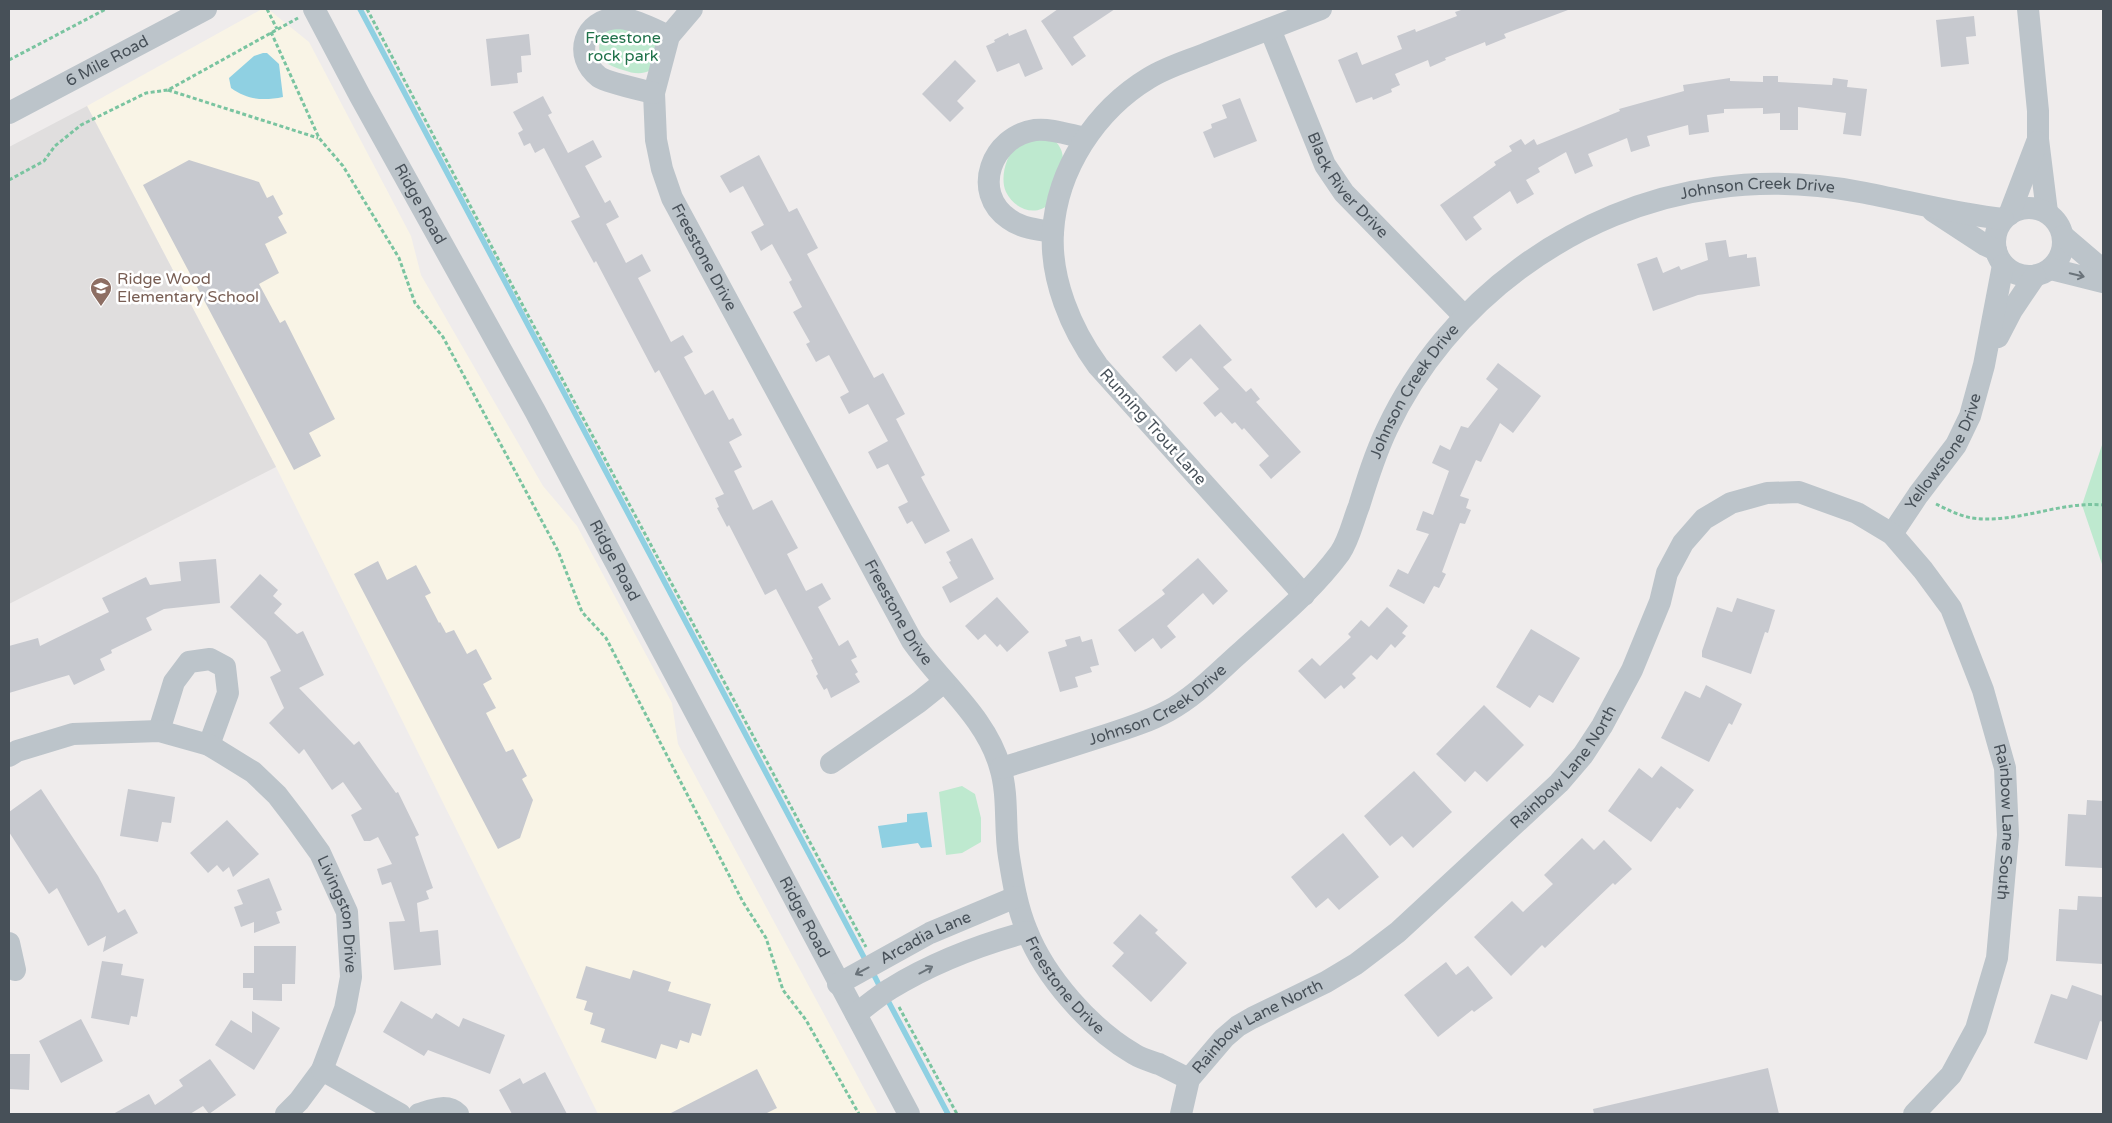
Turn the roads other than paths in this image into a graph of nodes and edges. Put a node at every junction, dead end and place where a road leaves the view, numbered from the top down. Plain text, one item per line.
1 (206, 9) edge
2 (314, 9) edge
3 (692, 9) edge
4 (1321, 9) edge
5 (2028, 9) edge
6 (1270, 29) junction
7 (669, 36) junction
8 (654, 93) junction
9 (9, 113) edge
10 (1085, 138) junction
11 (2038, 139) junction
12 (1926, 206) junction
13 (2047, 212) junction
14 (2006, 217) junction
15 (1053, 232) junction
16 (2063, 236) junction
17 (2000, 257) junction
18 (2103, 270) edge
19 (2043, 272) junction
20 (2103, 282) edge
21 (1464, 316) junction
22 (1984, 365) junction
23 (1892, 534) junction
24 (1304, 596) junction
25 (944, 682) junction
26 (159, 731) junction
27 (209, 745) junction
28 (9, 756) edge
29 (831, 763) dead end
30 (1000, 768) junction
31 (1016, 897) junction
32 (1027, 932) junction
33 (9, 943) edge
34 (15, 970) dead end
35 (838, 984) junction
36 (856, 1014) junction
37 (322, 1070) junction
38 (1189, 1079) junction
39 (286, 1114) edge
40 (400, 1114) edge
41 (419, 1114) edge
42 (458, 1114) edge
43 (909, 1114) edge
44 (1182, 1114) edge
45 (1914, 1114) edge

1 - 9 street, 6 Mile Road
2 - 35 street, Ridge Road
3 - 7 street, Freestone Drive
4 - 6 street, Running Trout Lane
5 - 11 street
6 - 10 street, Running Trout Lane
6 - 21 street, Black River Drive
7 - 8 street, Freestone Drive
7 - 8 street
8 - 25 street, Freestone Drive
10 - 15 street, Running Trout Lane
10 - 15 street
11 - 13 street
11 - 14 street
12 - 14 street, Johnson Creek Drive
12 - 17 street, Johnson Creek Drive
12 - 21 street, Johnson Creek Drive
13 - 14 street
13 - 16 street
14 - 17 street
15 - 24 street, Running Trout Lane
16 - 18 street
16 - 19 street
17 - 19 street
17 - 22 street, Yellowstone Drive
19 -> 20 street
19 - 22 street, Yellowstone Drive
21 - 24 street, Johnson Creek Drive
22 - 23 street, Yellowstone Drive
23 - 38 street, Rainbow Lane North
23 - 45 street, Rainbow Lane South
24 - 30 street, Johnson Creek Drive
25 - 29 street
25 - 30 street, Freestone Drive
26 - 27 street, Livingston Drive
26 - 27 street
26 - 28 street, Livingston Drive
27 - 37 street, Livingston Drive
30 - 31 street, Freestone Drive
31 - 32 street, Freestone Drive
31 -> 35 street, Arcadia Lane
36 -> 32 street, Arcadia Lane
32 - 38 street, Freestone Drive
33 - 34 street
35 - 36 street, Ridge Road
36 - 43 street, Ridge Road
37 - 39 street, Livingston Drive
37 - 40 street
38 - 44 street
41 - 42 street

